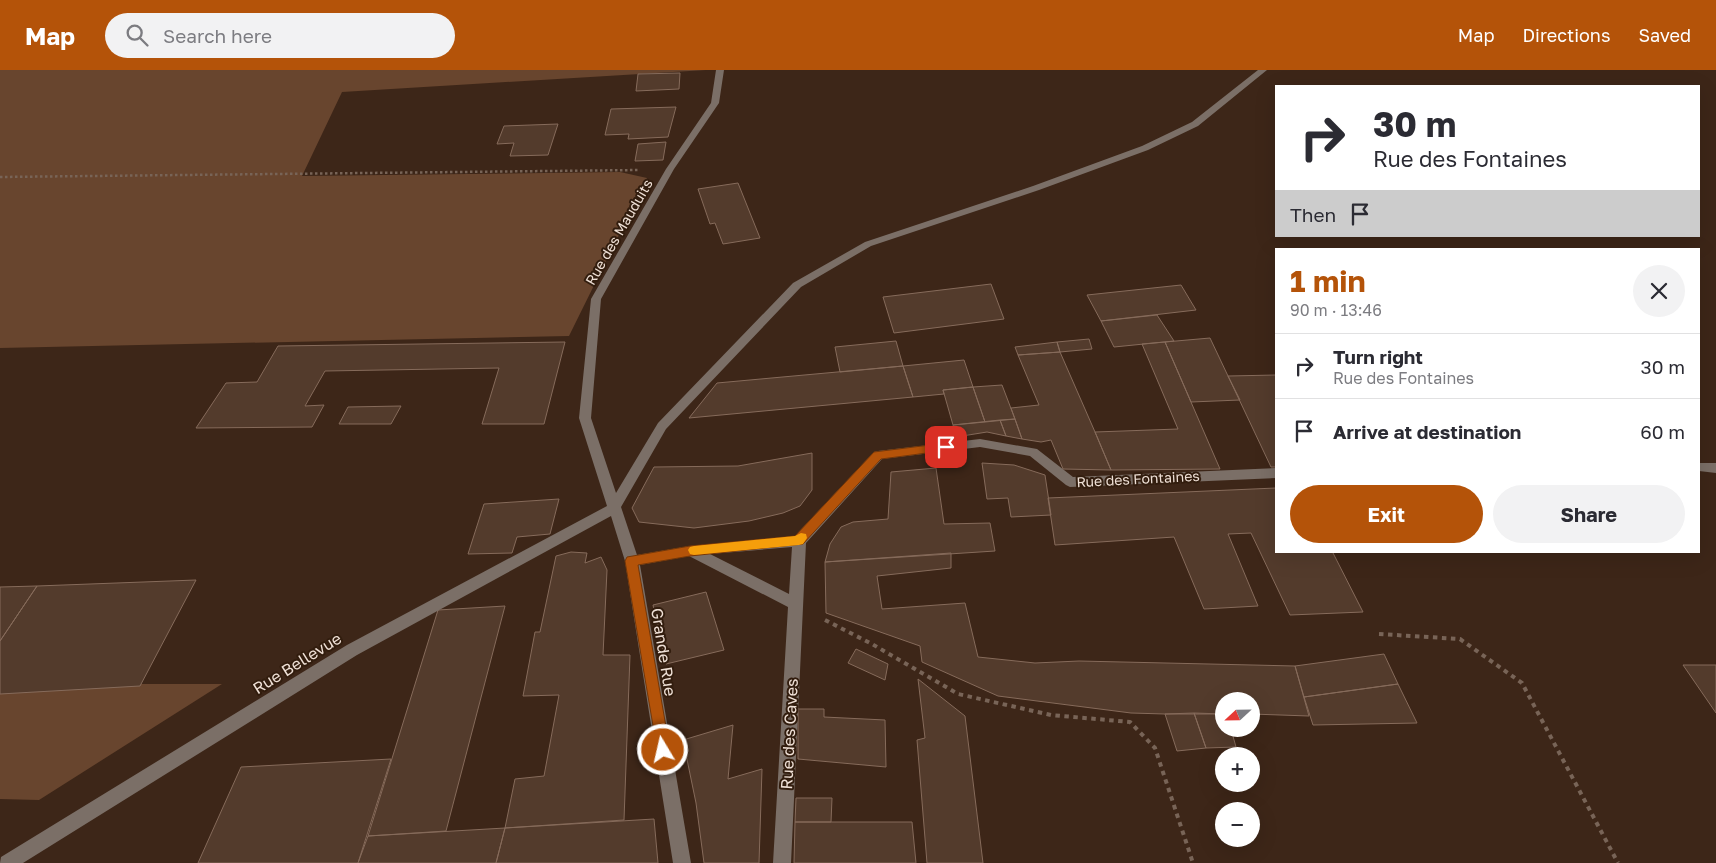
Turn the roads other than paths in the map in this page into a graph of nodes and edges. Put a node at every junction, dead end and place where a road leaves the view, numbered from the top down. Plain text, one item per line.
1 (720, 70) edge
2 (1263, 70) edge
3 (1700, 467) edge
4 (1716, 468) edge
5 (1275, 473) edge
6 (614, 508) junction
7 (799, 541) junction
8 (690, 551) junction
9 (632, 561) junction
10 (796, 604) junction
11 (7, 863) edge
12 (682, 863) edge
13 (782, 863) edge

1 - 6 street, Rue des Mauduits
2 - 6 street
3 - 4 street
5 - 7 street, Rue des Fontaines
6 - 9 street, Grande Rue
6 - 11 street, Rue Bellevue
7 - 8 street
7 - 10 street, Rue des Caves
8 - 9 street
8 - 10 street
9 - 12 street, Grande Rue
10 - 13 street, Rue des Caves

